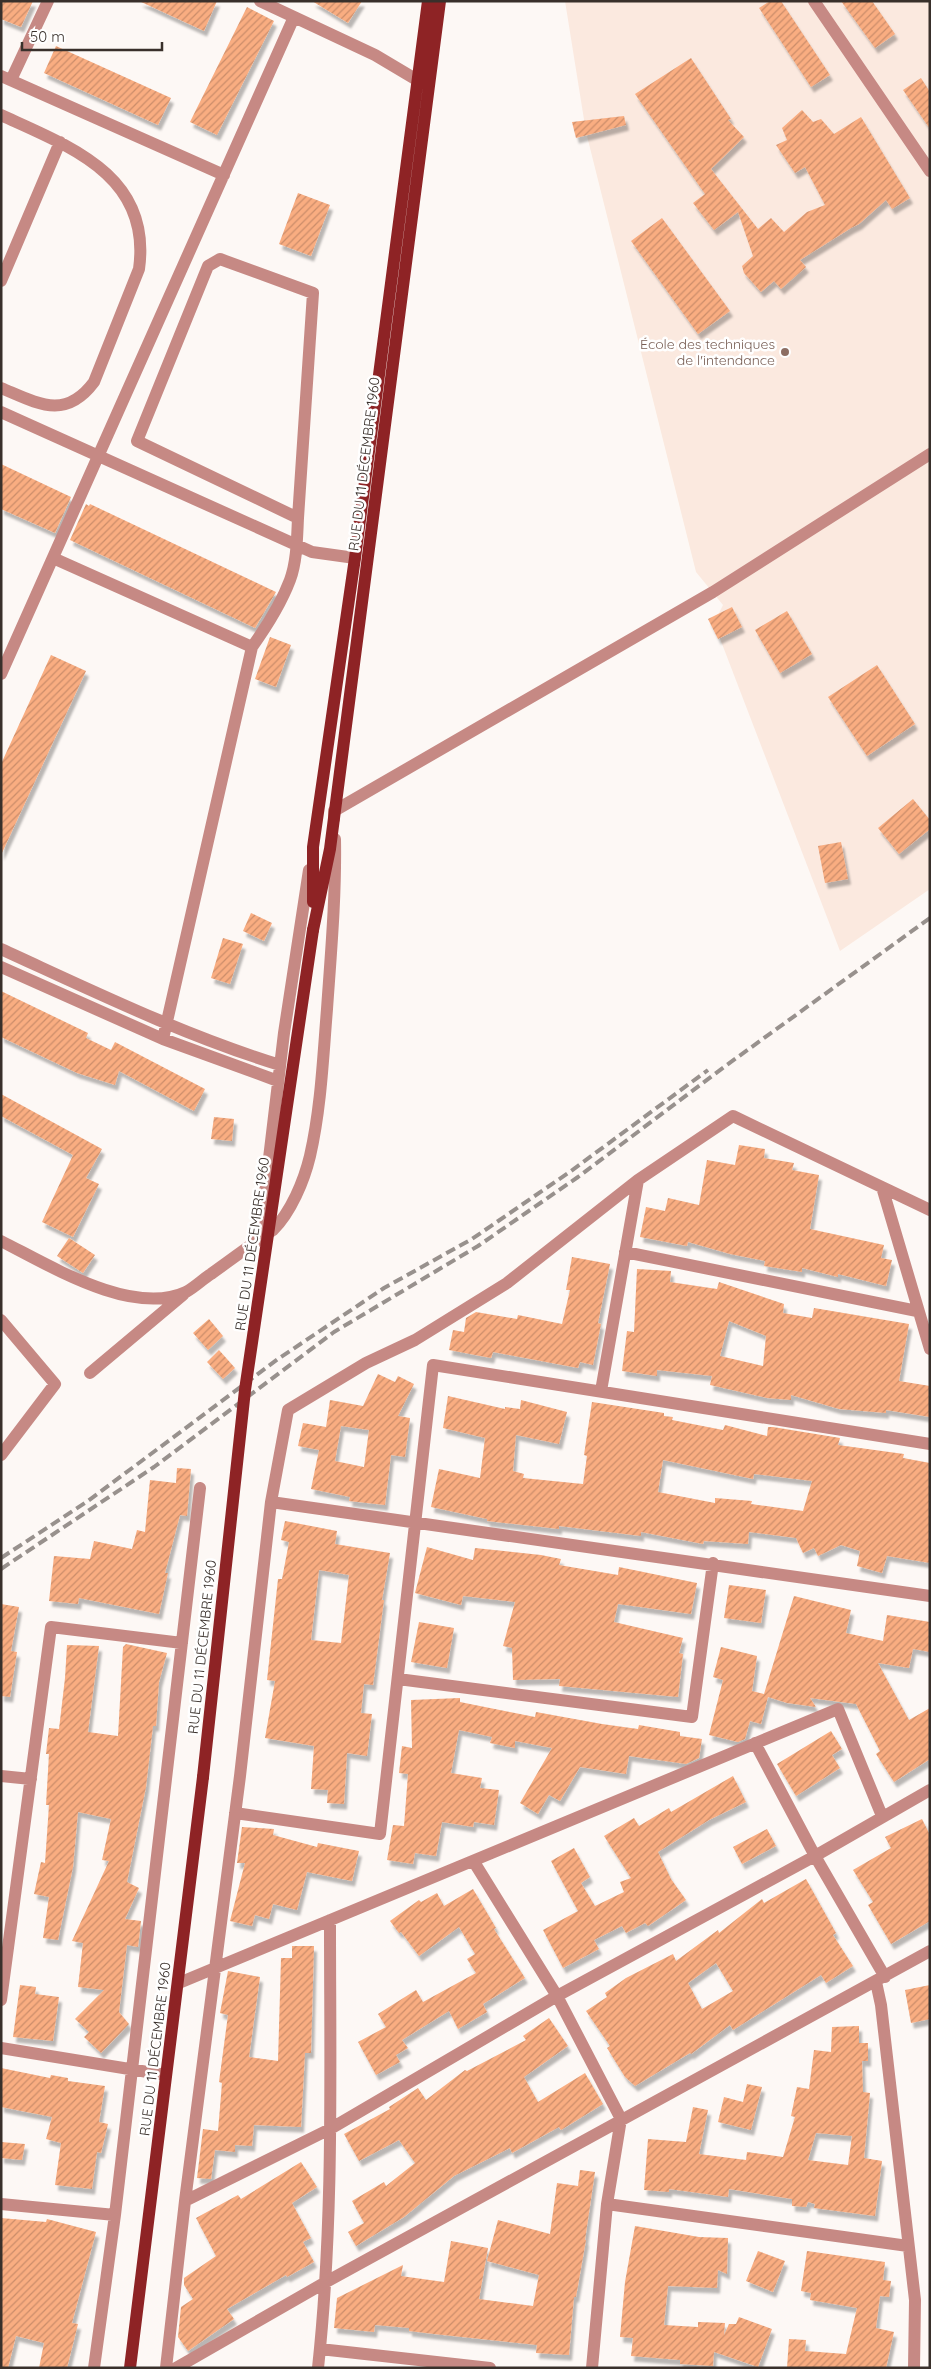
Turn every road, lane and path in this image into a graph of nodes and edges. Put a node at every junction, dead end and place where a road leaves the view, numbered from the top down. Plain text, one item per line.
1 (48, 1) edge
2 (260, 1) edge
3 (428, 1) edge
4 (440, 1) edge
5 (814, 1) edge
6 (294, 17) junction
7 (6, 78) edge
8 (417, 80) junction
9 (1, 115) edge
10 (60, 142) junction
11 (930, 171) edge
12 (224, 175) junction
13 (1, 281) edge
14 (1, 388) edge
15 (1, 412) edge
16 (930, 454) edge
17 (99, 456) junction
18 (298, 518) junction
19 (296, 545) junction
20 (53, 558) junction
21 (355, 558) junction
22 (252, 647) junction
23 (1, 674) edge
24 (334, 812) junction
25 (313, 848) junction
26 (313, 930) junction
27 (1, 949) edge
28 (1, 966) edge
29 (166, 1025) junction
30 (163, 1040) junction
31 (280, 1064) junction
32 (278, 1081) junction
33 (638, 1180) junction
34 (882, 1187) junction
35 (930, 1210) edge
36 (1, 1242) edge
37 (256, 1242) junction
38 (625, 1252) junction
39 (186, 1292) junction
40 (917, 1311) junction
41 (1, 1320) edge
42 (930, 1349) edge
43 (90, 1373) dead end
44 (601, 1391) junction
45 (930, 1444) edge
46 (1, 1455) edge
47 (200, 1488) dead end
48 (271, 1502) junction
49 (415, 1523) junction
50 (713, 1563) junction
51 (930, 1596) edge
52 (182, 1643) junction
53 (398, 1679) junction
54 (755, 1743) junction
55 (1, 1776) edge
56 (31, 1779) junction
57 (930, 1790) edge
58 (235, 1813) junction
59 (882, 1816) junction
60 (815, 1856) junction
61 (474, 1862) junction
62 (7, 1909) edge
63 (330, 1920) junction
64 (930, 1950) edge
65 (214, 1968) junction
66 (880, 1979) junction
67 (179, 1983) junction
68 (557, 1996) junction
69 (1, 2000) edge
70 (1, 2048) edge
71 (132, 2071) junction
72 (166, 2075) junction
73 (621, 2119) junction
74 (330, 2129) junction
75 (184, 2201) junction
76 (1, 2204) edge
77 (607, 2204) junction
78 (115, 2215) junction
79 (908, 2246) junction
80 (326, 2282) junction
81 (320, 2349) junction
82 (94, 2368) edge
83 (130, 2368) edge
84 (166, 2368) edge
85 (176, 2368) edge
86 (318, 2368) edge
87 (490, 2368) edge
88 (592, 2368) edge
89 (914, 2368) edge

1 - 7 street
2 - 6 street
3 - 8 main road, RUE DU 11 DÉCEMBRE 1960
4 - 24 main road, RUE DU 11 DÉCEMBRE 1960
5 - 11 street
6 - 8 street
6 - 12 street
7 - 12 street
8 - 21 main road, RUE DU 11 DÉCEMBRE 1960
9 - 10 street
10 - 13 street
10 - 14 street
12 - 17 street
15 - 17 street
16 - 24 street
17 - 19 street
17 - 20 street
18 - 18 street
18 - 19 street
19 - 21 street
19 - 22 street
20 - 22 street
20 - 23 street
21 - 25 main road, RUE DU 11 DÉCEMBRE 1960
22 - 29 street
24 - 26 main road, RUE DU 11 DÉCEMBRE 1960
24 - 37 street
25 - 26 main road, RUE DU 11 DÉCEMBRE 1960
25 - 31 street
26 - 67 main road, RUE DU 11 DÉCEMBRE 1960, bridge
27 - 29 street
28 - 30 street
29 - 30 street
29 - 31 street
30 - 32 street
31 - 32 street
32 - 37 street
33 - 34 street
33 - 38 street
33 - 48 street
34 - 35 street
34 - 40 street
36 - 39 street
37 - 39 street
38 - 40 street
38 - 44 street
39 - 43 street
40 - 42 street
41 - 46 street
44 - 45 street
44 - 49 street
47 - 52 street
48 - 49 street
48 - 58 street
49 - 50 street
49 - 53 street
50 - 51 street
50 - 53 street
52 - 56 street
52 - 71 street
53 - 58 street
54 - 59 street
54 - 60 street
54 - 61 street
55 - 56 street
56 - 62 street
57 - 59 street
58 - 65 street
59 - 60 street
60 - 66 street
60 - 68 street
61 - 63 street
61 - 68 street
62 - 69 street
63 - 65 street
63 - 74 street
64 - 66 street
65 - 67 street
65 - 75 street
66 - 73 street
66 - 79 street
67 - 72 main road, RUE DU 11 DÉCEMBRE 1960
68 - 73 street
68 - 74 street
70 - 71 street
71 - 72 street
71 - 78 street
72 - 83 main road, RUE DU 11 DÉCEMBRE 1960
73 - 77 street
73 - 80 street
74 - 75 street
74 - 80 street
75 - 84 street
76 - 78 street
77 - 79 street
77 - 88 street
78 - 82 street
79 - 89 street
80 - 81 street
80 - 85 street
81 - 86 street
81 - 87 street

